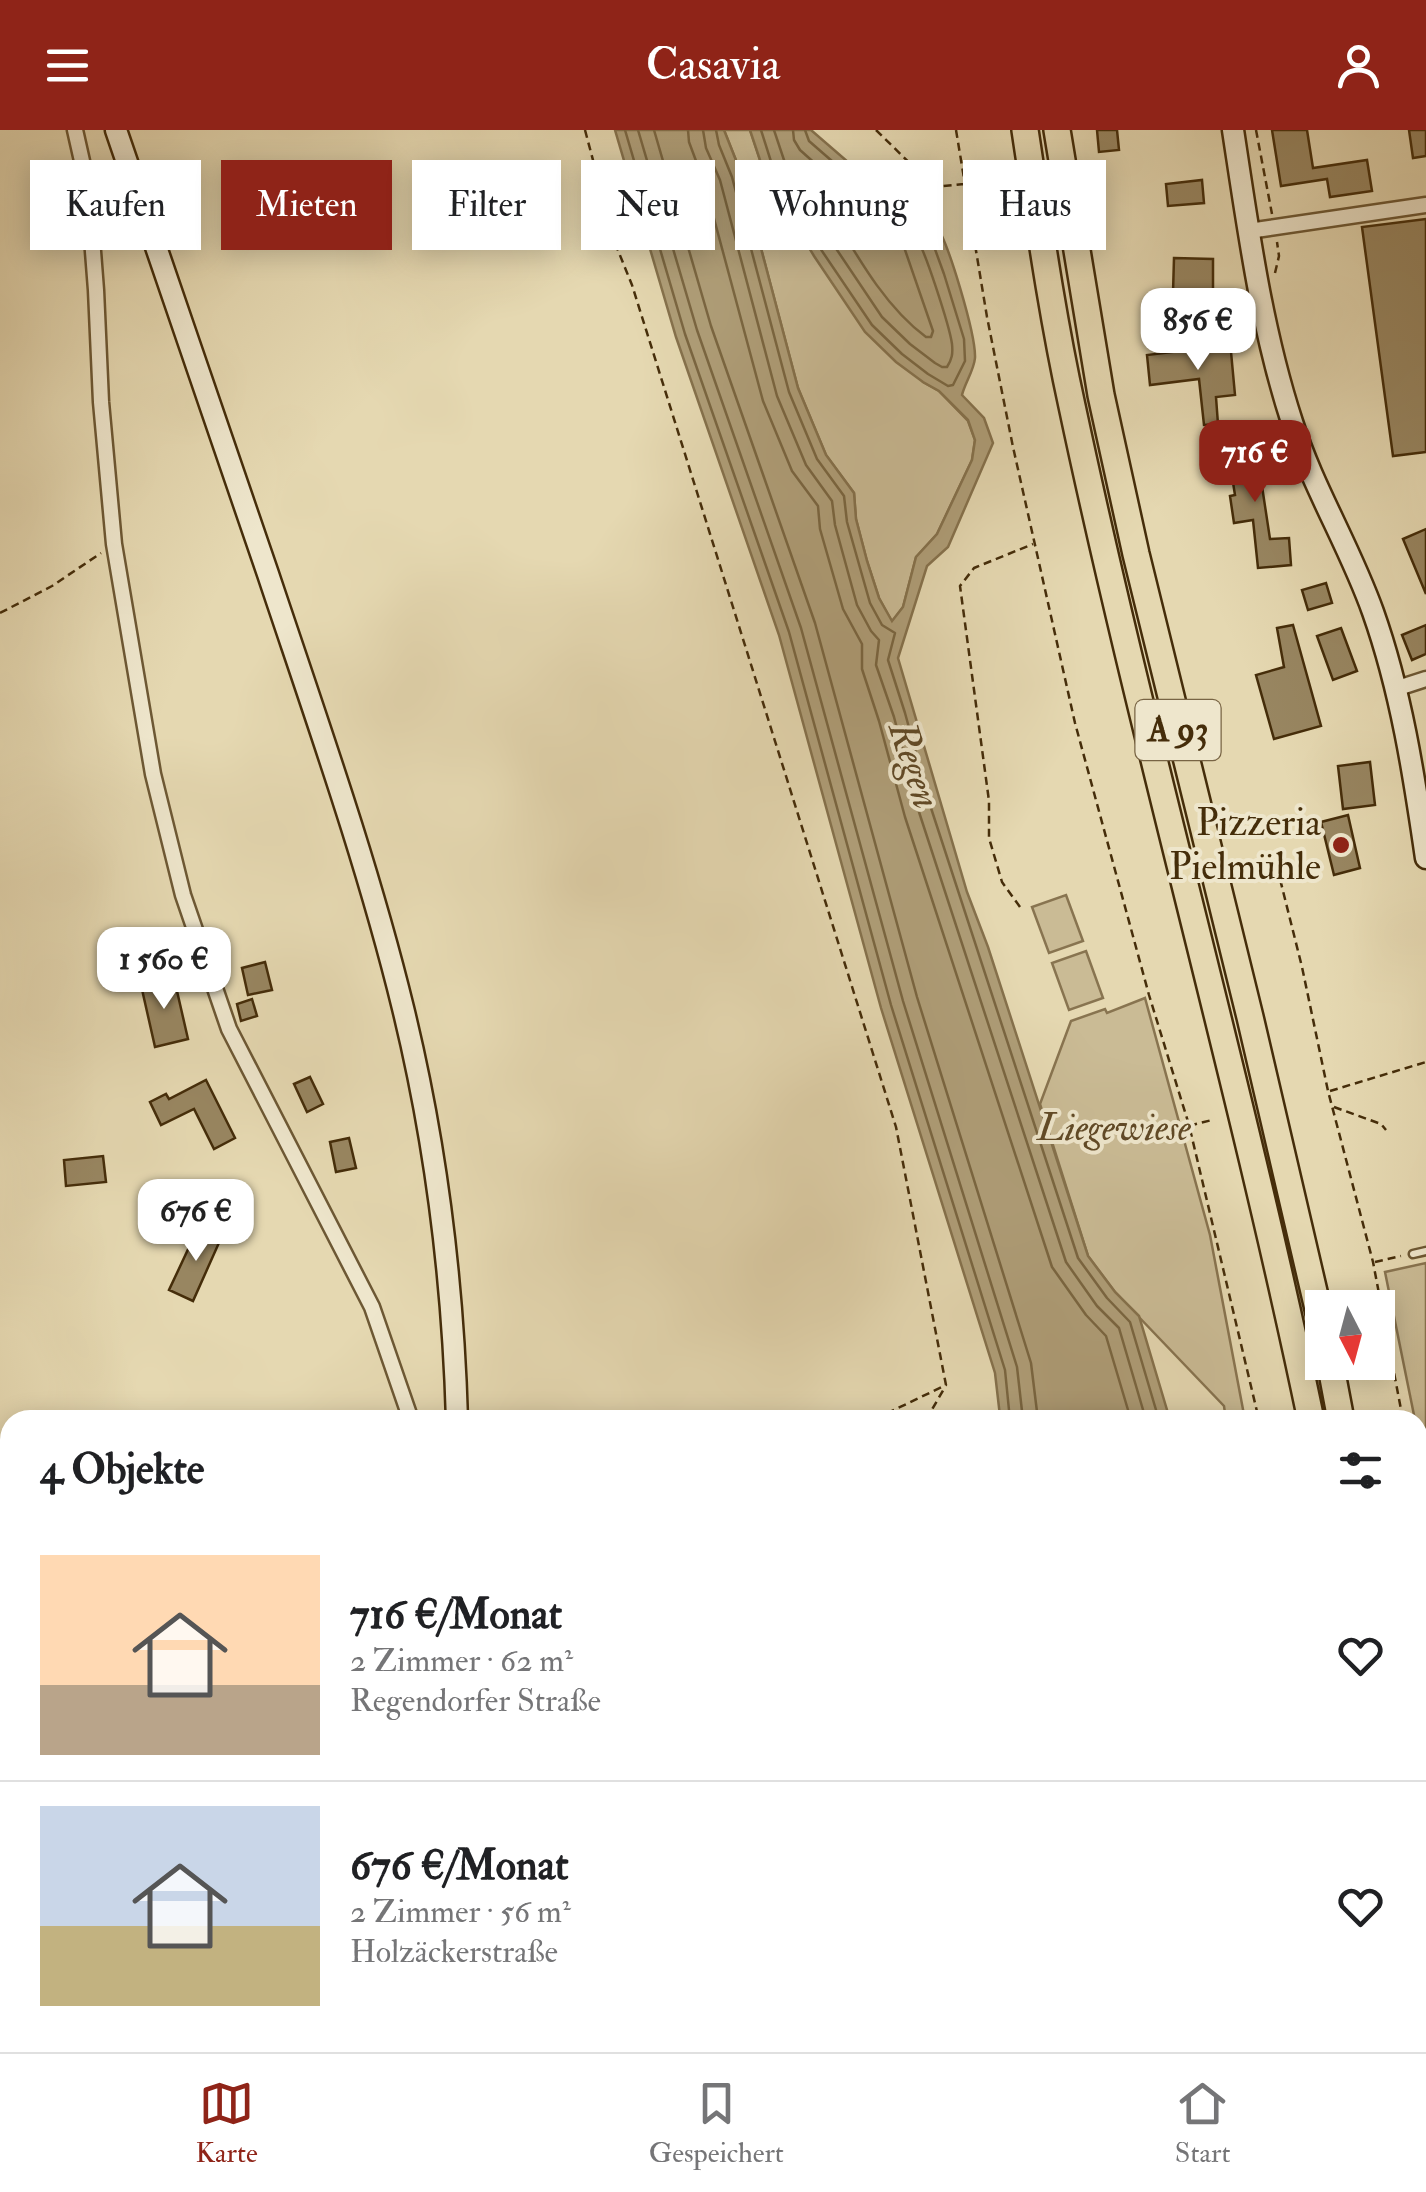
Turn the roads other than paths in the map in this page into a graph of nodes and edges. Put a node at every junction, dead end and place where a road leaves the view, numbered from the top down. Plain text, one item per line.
1 (75, 130) edge
2 (116, 130) edge
3 (1025, 130) edge
4 (1057, 130) edge
5 (1232, 130) edge
6 (1426, 204) edge
7 (1249, 231) junction
8 (1426, 679) edge
9 (1395, 690) junction
10 (1426, 858) edge
11 (1426, 1250) edge
12 (1412, 1254) road end
13 (1314, 1290) edge
14 (1334, 1380) edge
15 (408, 1410) edge
16 (457, 1410) edge
17 (1309, 1410) edge
18 (1340, 1410) edge

1 - 15 street
2 - 16 main road
3 - 17 highway, A 93
4 - 13 highway, A 93
5 - 7 main road
6 - 7 street
7 - 9 main road
8 - 9 street
9 - 10 main road
11 - 12 lane
14 - 18 highway

